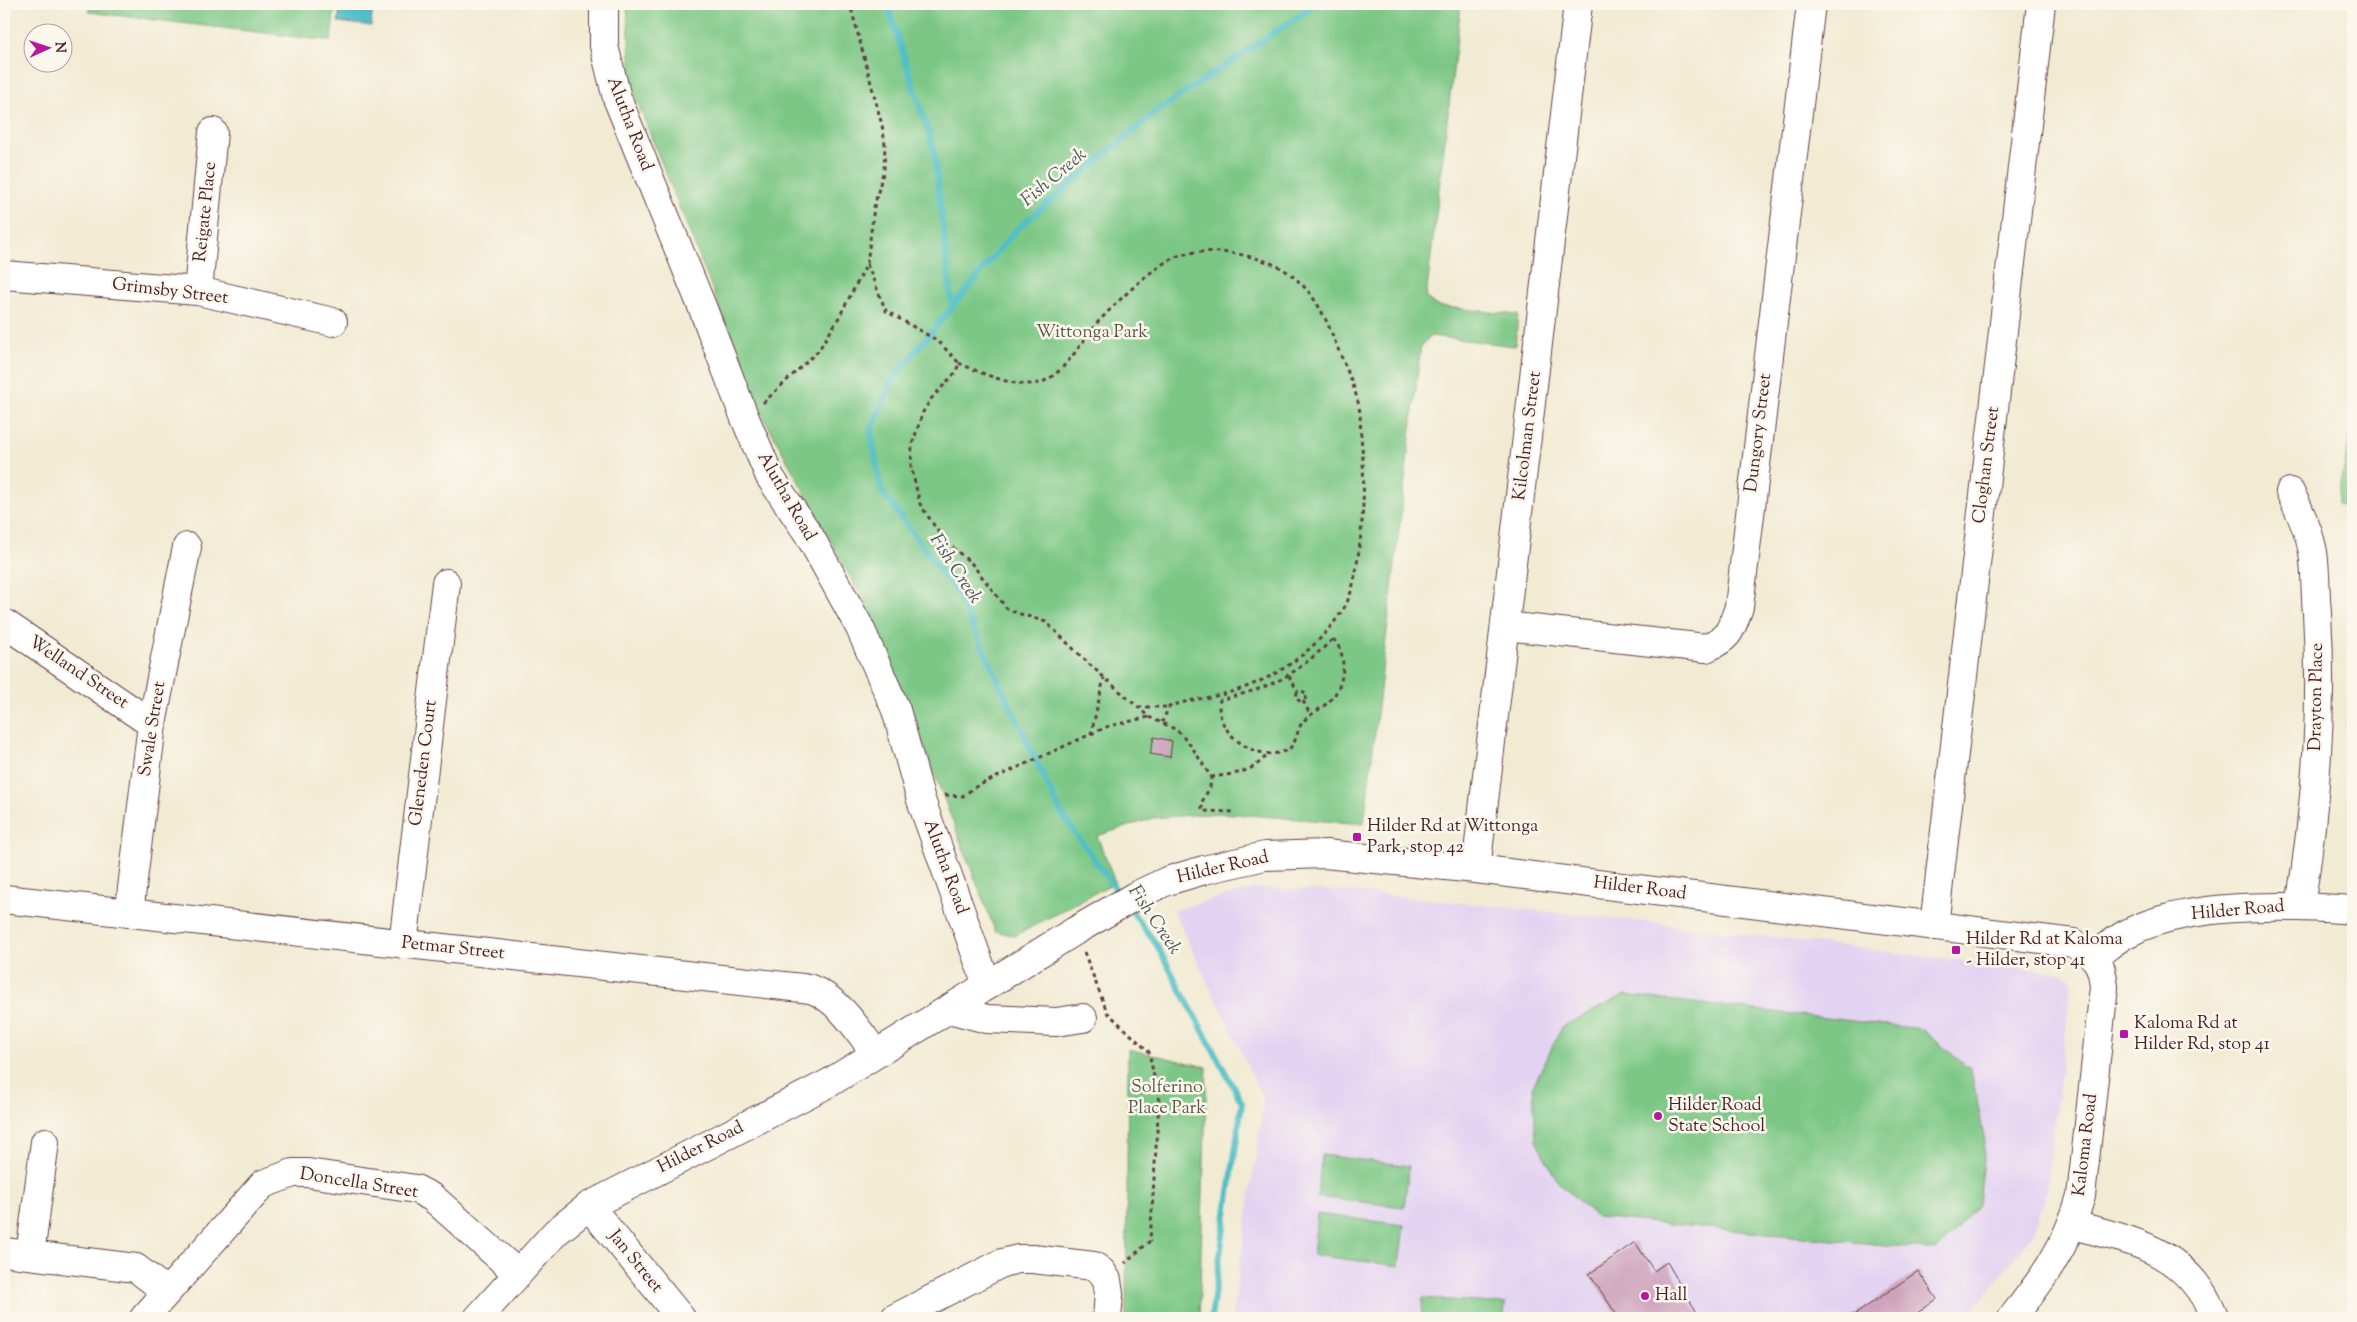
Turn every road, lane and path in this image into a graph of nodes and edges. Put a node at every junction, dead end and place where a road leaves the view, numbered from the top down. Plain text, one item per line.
1 (604, 4) edge
2 (850, 4) edge
3 (1578, 4) edge
4 (1811, 4) edge
5 (2041, 4) edge
6 (213, 132) dead end
7 (867, 264) junction
8 (4, 275) edge
9 (198, 291) junction
10 (333, 322) dead end
11 (959, 363) junction
12 (744, 416) junction
13 (2290, 492) dead end
14 (187, 547) dead end
15 (446, 583) dead end
16 (4, 623) edge
17 (1505, 626) junction
18 (1289, 676) junction
19 (1104, 678) junction
20 (1298, 692) junction
21 (1303, 701) junction
22 (1138, 707) junction
23 (1169, 707) junction
24 (1310, 714) junction
25 (1149, 718) junction
26 (1162, 722) junction
27 (152, 724) junction
28 (1091, 734) junction
29 (1269, 753) junction
30 (1211, 777) junction
31 (921, 800) junction
32 (1235, 812) dead end
33 (1476, 869) junction
34 (4, 899) edge
35 (2300, 906) junction
36 (2353, 910) edge
37 (129, 913) junction
38 (1086, 924) junction
39 (1934, 926) junction
40 (403, 944) junction
41 (2094, 956) junction
42 (986, 984) junction
43 (948, 1009) junction
44 (1083, 1018) dead end
45 (875, 1053) junction
46 (45, 1142) dead end
47 (589, 1206) junction
48 (2073, 1225) junction
49 (17, 1254) edge
50 (517, 1274) junction
51 (1107, 1280) junction
52 (167, 1292) junction
53 (144, 1318) edge
54 (478, 1318) edge
55 (681, 1318) edge
56 (895, 1318) edge
57 (1107, 1318) edge
58 (2012, 1318) edge
59 (2215, 1318) edge

1 - 12 street, Alutha Road
2 - 7 path
3 - 17 street, Kilcolman Street
4 - 17 street, Dungory Street
5 - 39 street, Cloghan Street
6 - 9 street, Reigate Place
7 - 11 path
7 - 12 path
8 - 9 street, Grimsby Street
9 - 10 street, Grimsby Street
11 - 19 path
11 - 23 path
12 - 31 street, Alutha Road
13 - 35 street, Drayton Place
14 - 27 street, Swale Street
15 - 40 street, Gleneden Court
16 - 27 street, Welland Street
17 - 33 street, Kilcolman Street
18 - 20 path
18 - 24 path
18 - 29 path
19 - 22 path
19 - 28 path
20 - 21 path
20 - 21 path
21 - 24 path
22 - 23 path
22 - 25 path
23 - 26 path
24 - 29 path
25 - 26 path
25 - 28 path
26 - 30 path
27 - 37 street, Swale Street
28 - 31 path
29 - 30 path
30 - 32 path
31 - 42 street, Alutha Road
33 - 38 street, Hilder Road
33 - 39 street, Hilder Road
34 - 37 street, Petmar Street
35 - 36 street, Hilder Road
35 - 41 street, Hilder Road
37 - 40 street, Petmar Street
38 - 42 street, Hilder Road
38 - 51 path
39 - 41 street, Hilder Road
40 - 45 street, Petmar Street
41 - 48 street, Kaloma Road
42 - 43 street, Hilder Road
43 - 44 street
43 - 45 street, Hilder Road
45 - 47 street, Hilder Road
46 - 49 street
47 - 50 street, Hilder Road
47 - 55 street, Jan Street
48 - 58 street, Kaloma Road
48 - 59 street
49 - 52 street
50 - 52 street, Doncella Street
50 - 54 street, Hilder Road
51 - 56 street
51 - 57 street
52 - 53 street, Doncella Street

